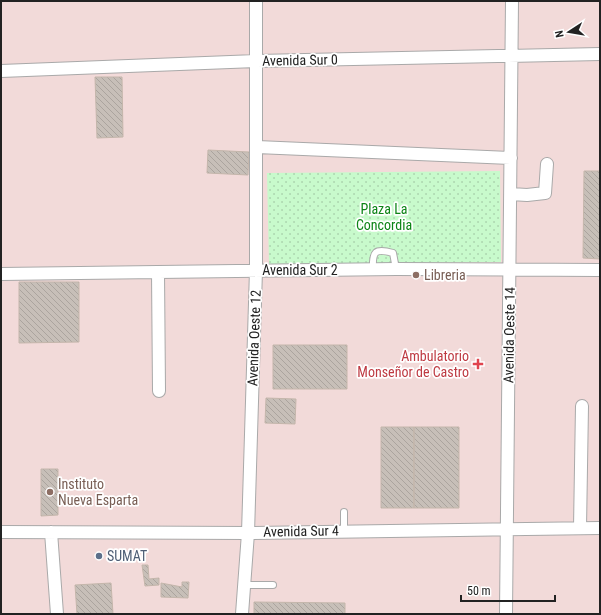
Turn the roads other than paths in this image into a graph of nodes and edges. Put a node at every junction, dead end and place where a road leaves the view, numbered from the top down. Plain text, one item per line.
1 (256, 1) edge
2 (512, 1) edge
3 (600, 54) edge
4 (511, 55) junction
5 (257, 61) junction
6 (1, 71) edge
7 (257, 148) junction
8 (511, 158) junction
9 (547, 164) dead end
10 (511, 194) junction
11 (396, 269) junction
12 (510, 269) junction
13 (256, 270) junction
14 (372, 270) junction
15 (600, 270) edge
16 (158, 272) junction
17 (1, 274) edge
18 (160, 391) dead end
19 (582, 406) dead end
20 (344, 512) dead end
21 (506, 528) junction
22 (580, 528) junction
23 (600, 528) edge
24 (344, 530) junction
25 (1, 532) edge
26 (51, 532) junction
27 (248, 533) junction
28 (244, 585) junction
29 (274, 585) dead end
30 (57, 614) edge
31 (242, 614) edge
32 (506, 614) edge

1 - 5 street, Avenida Oeste 12
2 - 4 street, Avenida Oeste 14
3 - 4 street, Avenida Sur 0
4 - 5 street, Avenida Sur 0
4 - 8 street, Avenida Oeste 14
5 - 6 street, Avenida Sur 0
5 - 7 street, Avenida Oeste 12
7 - 8 street
7 - 13 street, Avenida Oeste 12
8 - 10 street, Avenida Oeste 14
9 - 10 street
10 - 12 street, Avenida Oeste 14
11 - 12 street, Avenida Sur 2
11 - 14 street, Avenida Sur 2
11 - 14 lane
12 - 15 street, Avenida Sur 2
12 - 21 street, Avenida Oeste 14
13 - 14 street, Avenida Sur 2
13 - 16 street, Avenida Sur 2
13 - 27 street, Avenida Oeste 12
16 - 17 street, Avenida Sur 2
16 - 18 street
19 - 22 street
20 - 24 lane
21 - 22 street, Avenida Sur 4
21 - 24 street, Avenida Sur 4
21 - 32 street, Avenida Oeste 14
22 - 23 street, Avenida Sur 4
24 - 27 street, Avenida Sur 4
25 - 26 street, Avenida Sur 4
26 - 27 street, Avenida Sur 4
26 - 30 street
27 - 28 street, Avenida Oeste 12
28 - 29 lane
28 - 31 street, Avenida Oeste 12

